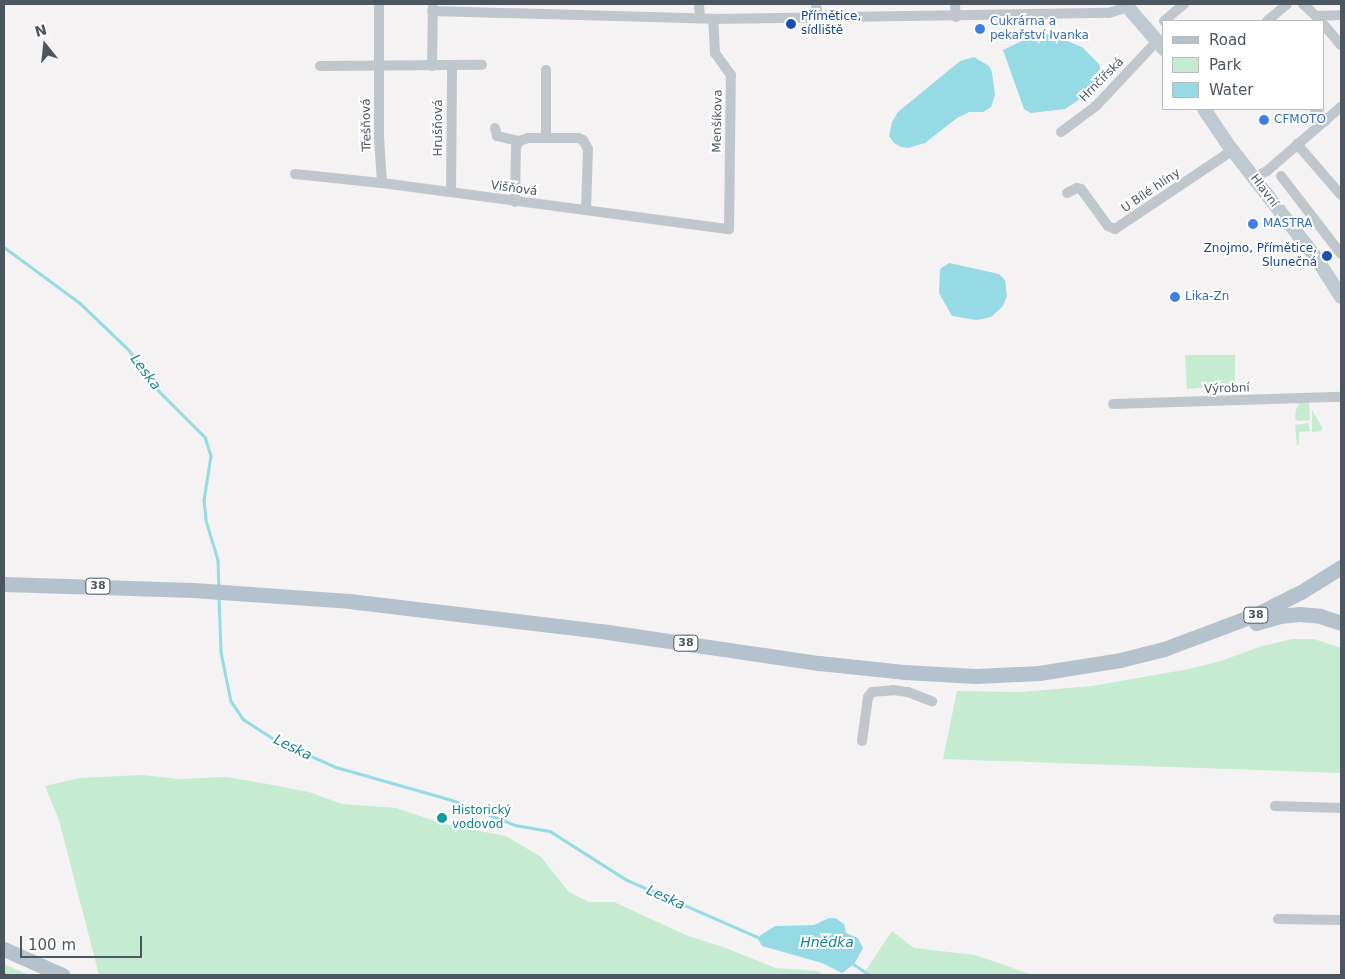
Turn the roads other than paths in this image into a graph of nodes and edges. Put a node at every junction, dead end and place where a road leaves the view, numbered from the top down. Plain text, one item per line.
1 (379, 4) edge
2 (606, 4) edge
3 (699, 4) edge
4 (816, 4) edge
5 (955, 4) edge
6 (1184, 4) edge
7 (1287, 4) edge
8 (1303, 4) edge
9 (1126, 5) edge
10 (433, 7) edge
11 (608, 14) junction
12 (1341, 15) edge
13 (818, 17) junction
14 (956, 17) junction
15 (700, 18) junction
16 (713, 19) junction
17 (1318, 19) edge
18 (1165, 20) edge
19 (1268, 20) edge
20 (1325, 26) edge
21 (1162, 27) edge
22 (1157, 41) edge
23 (1341, 45) edge
24 (452, 65) junction
25 (482, 65) dead end
26 (320, 66) dead end
27 (380, 66) junction
28 (432, 66) junction
29 (546, 70) dead end
30 (1341, 107) edge
31 (1205, 110) edge
32 (1316, 110) edge
33 (1326, 121) junction
34 (495, 128) dead end
35 (1061, 132) dead end
36 (546, 137) junction
37 (519, 140) junction
38 (1297, 144) junction
39 (1233, 150) junction
40 (295, 174) dead end
41 (1281, 176) dead end
42 (1254, 178) junction
43 (382, 183) junction
44 (451, 192) junction
45 (1067, 193) dead end
46 (1341, 195) edge
47 (515, 202) junction
48 (586, 210) junction
49 (729, 229) joint
50 (1341, 254) edge
51 (1341, 297) edge
52 (1341, 397) edge
53 (1113, 404) dead end
54 (1341, 567) edge
55 (4, 584) edge
56 (1341, 623) edge
57 (1164, 649) junction
58 (932, 701) dead end
59 (862, 741) dead end
60 (1275, 806) dead end
61 (1341, 808) edge
62 (1278, 918) dead end
63 (1341, 920) edge
64 (4, 949) edge
65 (62, 975) edge

1 - 27 street, Třešňová
2 - 11 street
3 - 15 street
4 - 13 street
5 - 14 street
6 - 18 street, Hrnčířská
7 - 19 street
8 - 17 street
9 - 14 street
9 - 22 main road
10 - 11 street
10 - 28 street
11 - 15 street
12 - 17 street
13 - 14 street
13 - 16 street
15 - 16 street
16 - 49 street, Menšíkova
20 - 23 street
21 - 22 street, Hrnčířská
22 - 35 street, Hrnčířská
24 - 25 street
24 - 28 street
24 - 44 street, Hrušňová
26 - 27 street
27 - 28 street
27 - 43 street, Třešňová
29 - 36 street
30 - 33 street
31 - 39 main road, Hlavní
32 - 33 street
33 - 38 street
34 - 37 street
36 - 37 street
36 - 48 street
37 - 47 street
38 - 42 street
38 - 46 street
39 - 42 main road, Hlavní
39 - 45 street, U Bílé hlíny
40 - 43 street, Višňová
41 - 50 street
42 - 51 main road, Hlavní
43 - 44 street, Višňová
44 - 47 street, Višňová
47 - 48 street, Višňová
48 - 49 street, Višňová
52 - 53 street, Výrobní
54 - 57 main road, 38
55 - 57 main road, 38
56 - 57 main road
58 - 59 street
60 - 61 street
62 - 63 street
64 - 65 main road

